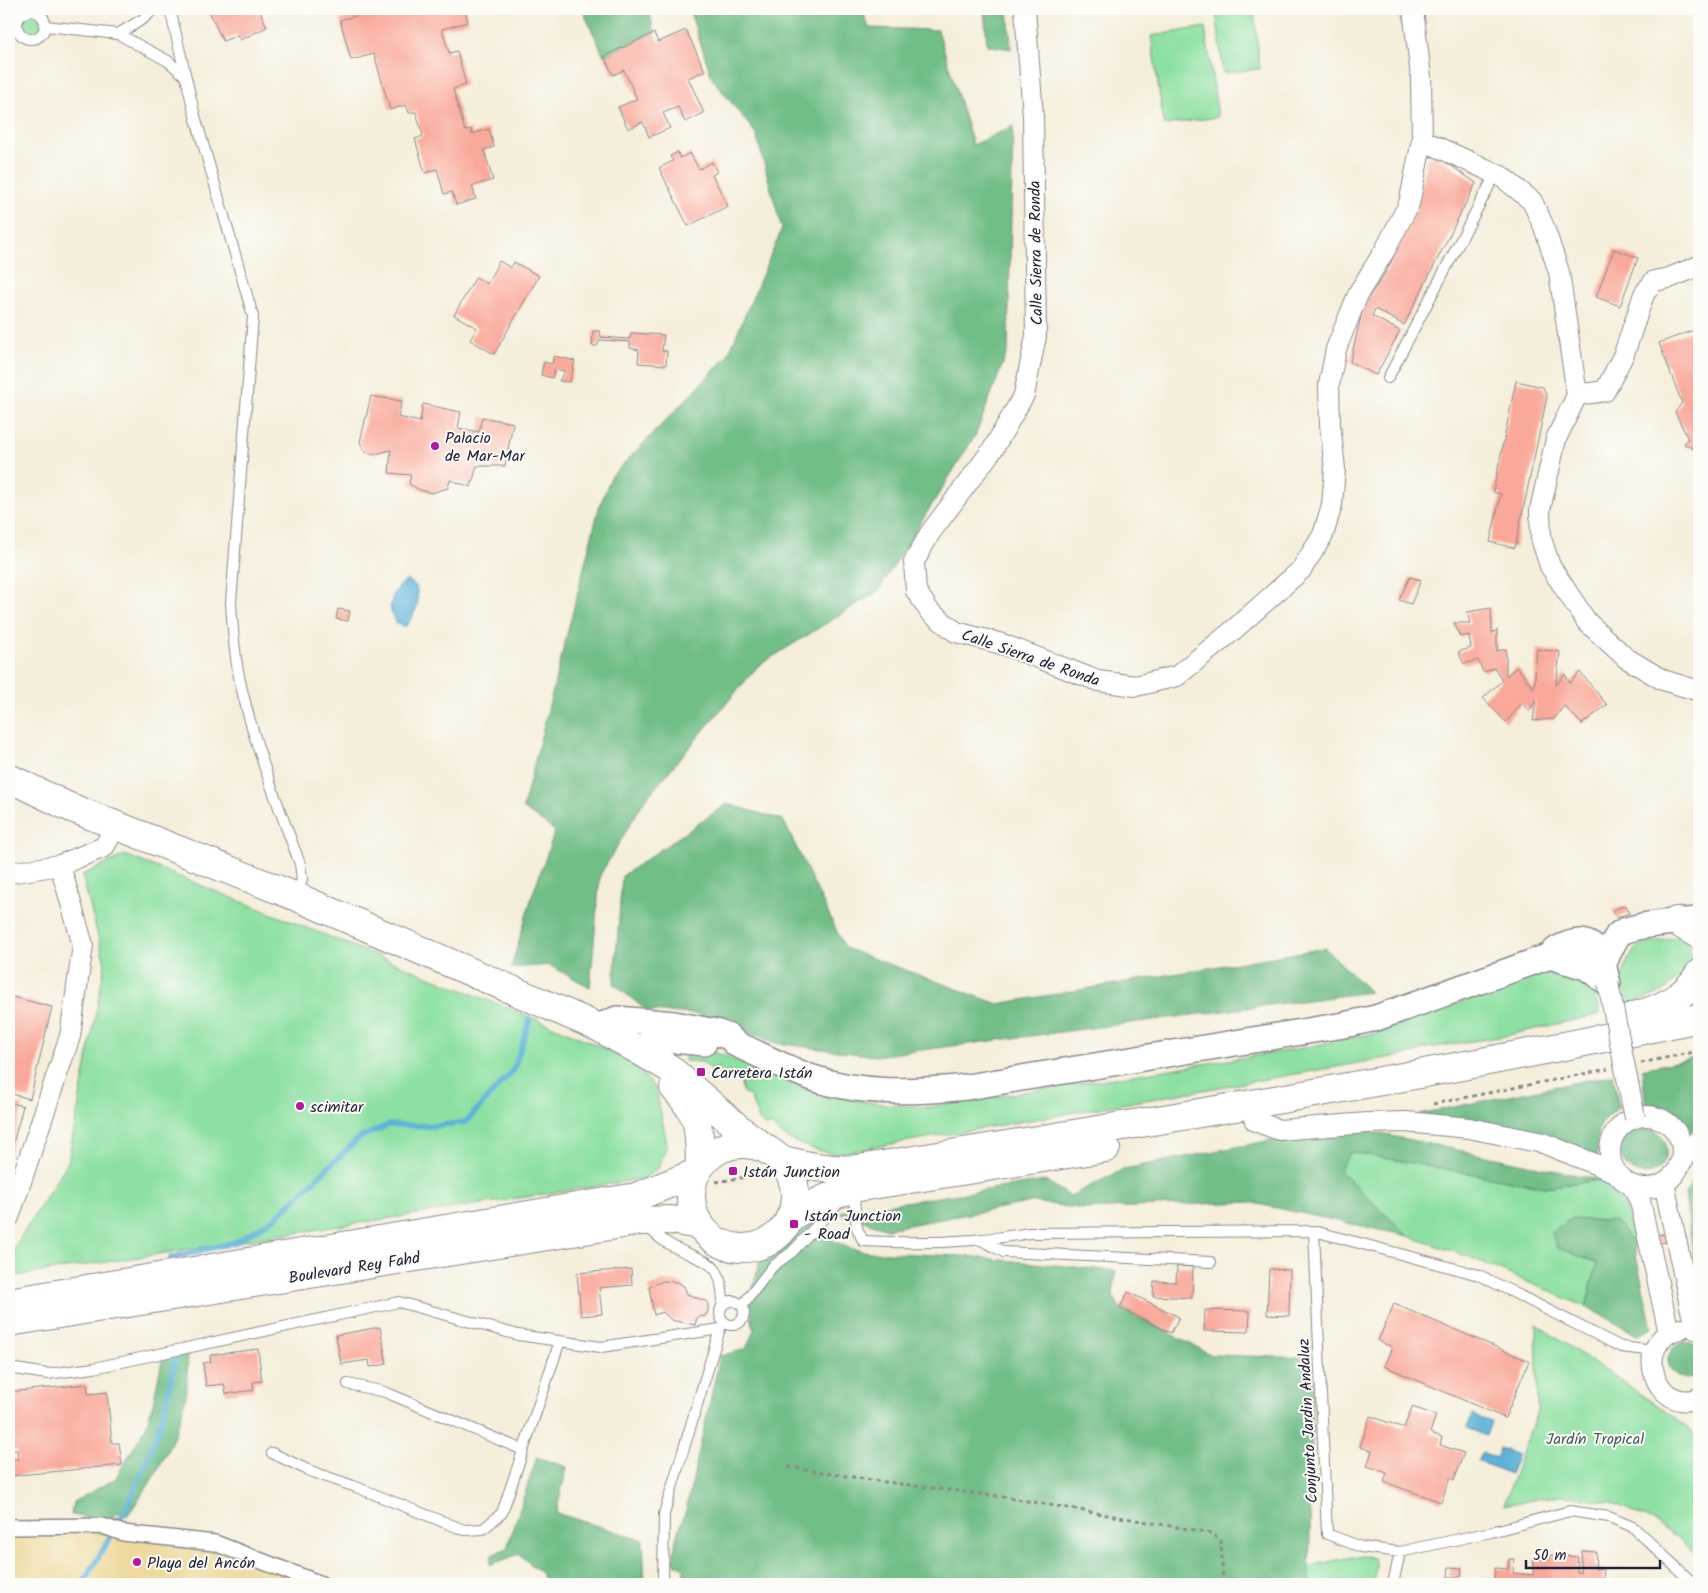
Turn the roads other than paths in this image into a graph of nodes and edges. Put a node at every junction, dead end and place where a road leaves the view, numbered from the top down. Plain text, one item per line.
1 (154, 9) edge
2 (170, 9) edge
3 (1025, 9) edge
4 (1413, 9) edge
5 (32, 10) edge
6 (13, 24) edge
7 (46, 26) junction
8 (118, 34) junction
9 (185, 76) junction
10 (1422, 140) junction
11 (1496, 173) junction
12 (1699, 266) edge
13 (1388, 378) dead end
14 (1577, 394) junction
15 (1699, 691) edge
16 (9, 778) edge
17 (116, 826) junction
18 (60, 865) junction
19 (9, 874) edge
20 (297, 897) junction
21 (1688, 921) edge
22 (1646, 927) junction
23 (1618, 934) junction
24 (1699, 935) edge
25 (1584, 942) junction
26 (1558, 958) junction
27 (1608, 970) junction
28 (1699, 974) edge
29 (1699, 1018) edge
30 (660, 1023) junction
31 (598, 1027) junction
32 (1699, 1034) edge
33 (678, 1040) junction
34 (736, 1044) junction
35 (1553, 1050) junction
36 (652, 1058) junction
37 (1635, 1118) junction
38 (1255, 1121) junction
39 (1699, 1139) edge
40 (775, 1155) junction
41 (1679, 1165) junction
42 (698, 1169) junction
43 (1616, 1172) junction
44 (1664, 1183) junction
45 (1632, 1186) junction
46 (853, 1188) junction
47 (638, 1209) junction
48 (9, 1217) edge
49 (790, 1217) junction
50 (699, 1225) junction
51 (1314, 1231) junction
52 (983, 1241) junction
53 (1211, 1262) dead end
54 (9, 1302) edge
55 (723, 1305) junction
56 (742, 1306) junction
57 (9, 1322) edge
58 (1697, 1330) edge
59 (1669, 1333) junction
60 (560, 1341) junction
61 (1654, 1351) junction
62 (9, 1368) edge
63 (348, 1384) dead end
64 (1698, 1400) edge
65 (523, 1450) junction
66 (272, 1453) dead end
67 (9, 1527) edge
68 (1400, 1552) junction
69 (322, 1584) edge
70 (663, 1584) edge
71 (1393, 1584) edge
72 (1694, 1584) edge

1 - 8 lane
2 - 9 lane
3 - 10 street, Calle Sierra de Ronda
4 - 10 street, Calle Sierra de Ronda
5 - 6 lane
5 - 7 lane
6 - 7 lane
7 - 8 lane
8 - 9 lane
9 - 20 lane
10 - 11 street
11 - 13 lane
11 - 14 street
12 - 14 street
14 - 15 street
16 - 17 main road
17 - 18 street
17 - 20 main road
18 - 19 street
18 - 48 street
20 - 31 main road
21 - 22 street
21 - 24 main road
22 - 23 street
22 - 27 street
23 - 25 street
23 - 27 street
25 - 26 street
25 - 27 street
26 - 27 street
26 - 34 street
27 - 37 street, bridge
28 - 35 main road
29 - 35 main road
30 - 31 street
30 - 34 street
30 - 36 street
31 - 36 main road
32 - 38 main road
33 - 34 street
33 - 36 street
33 - 36 street
35 - 40 main road
36 - 40 main road
36 - 42 main road
37 - 41 street
37 - 43 street
38 - 43 street
38 - 46 main road
39 - 41 street
40 - 42 main road
40 - 49 main road
41 - 44 street
42 - 47 main road
42 - 50 main road
43 - 45 street
44 - 45 street
44 - 58 street
45 - 59 street
46 - 49 main road
46 - 52 lane
46 - 56 lane
47 - 50 main road, Boulevard Rey Fahd
47 - 54 main road, Boulevard Rey Fahd
47 - 55 lane
47 - 57 main road, Boulevard Rey Fahd
49 - 50 main road
51 - 52 lane
51 - 61 lane
51 - 68 lane, Conjunto Jardin Andaluz
52 - 53 lane
55 - 56 lane
55 - 56 lane
58 - 59 street
59 - 61 street
60 - 62 lane
60 - 65 lane
60 - 70 lane
61 - 64 street
63 - 65 lane
65 - 66 lane
67 - 69 street
68 - 71 lane
68 - 72 lane, Conjunto Jardin Andaluz

